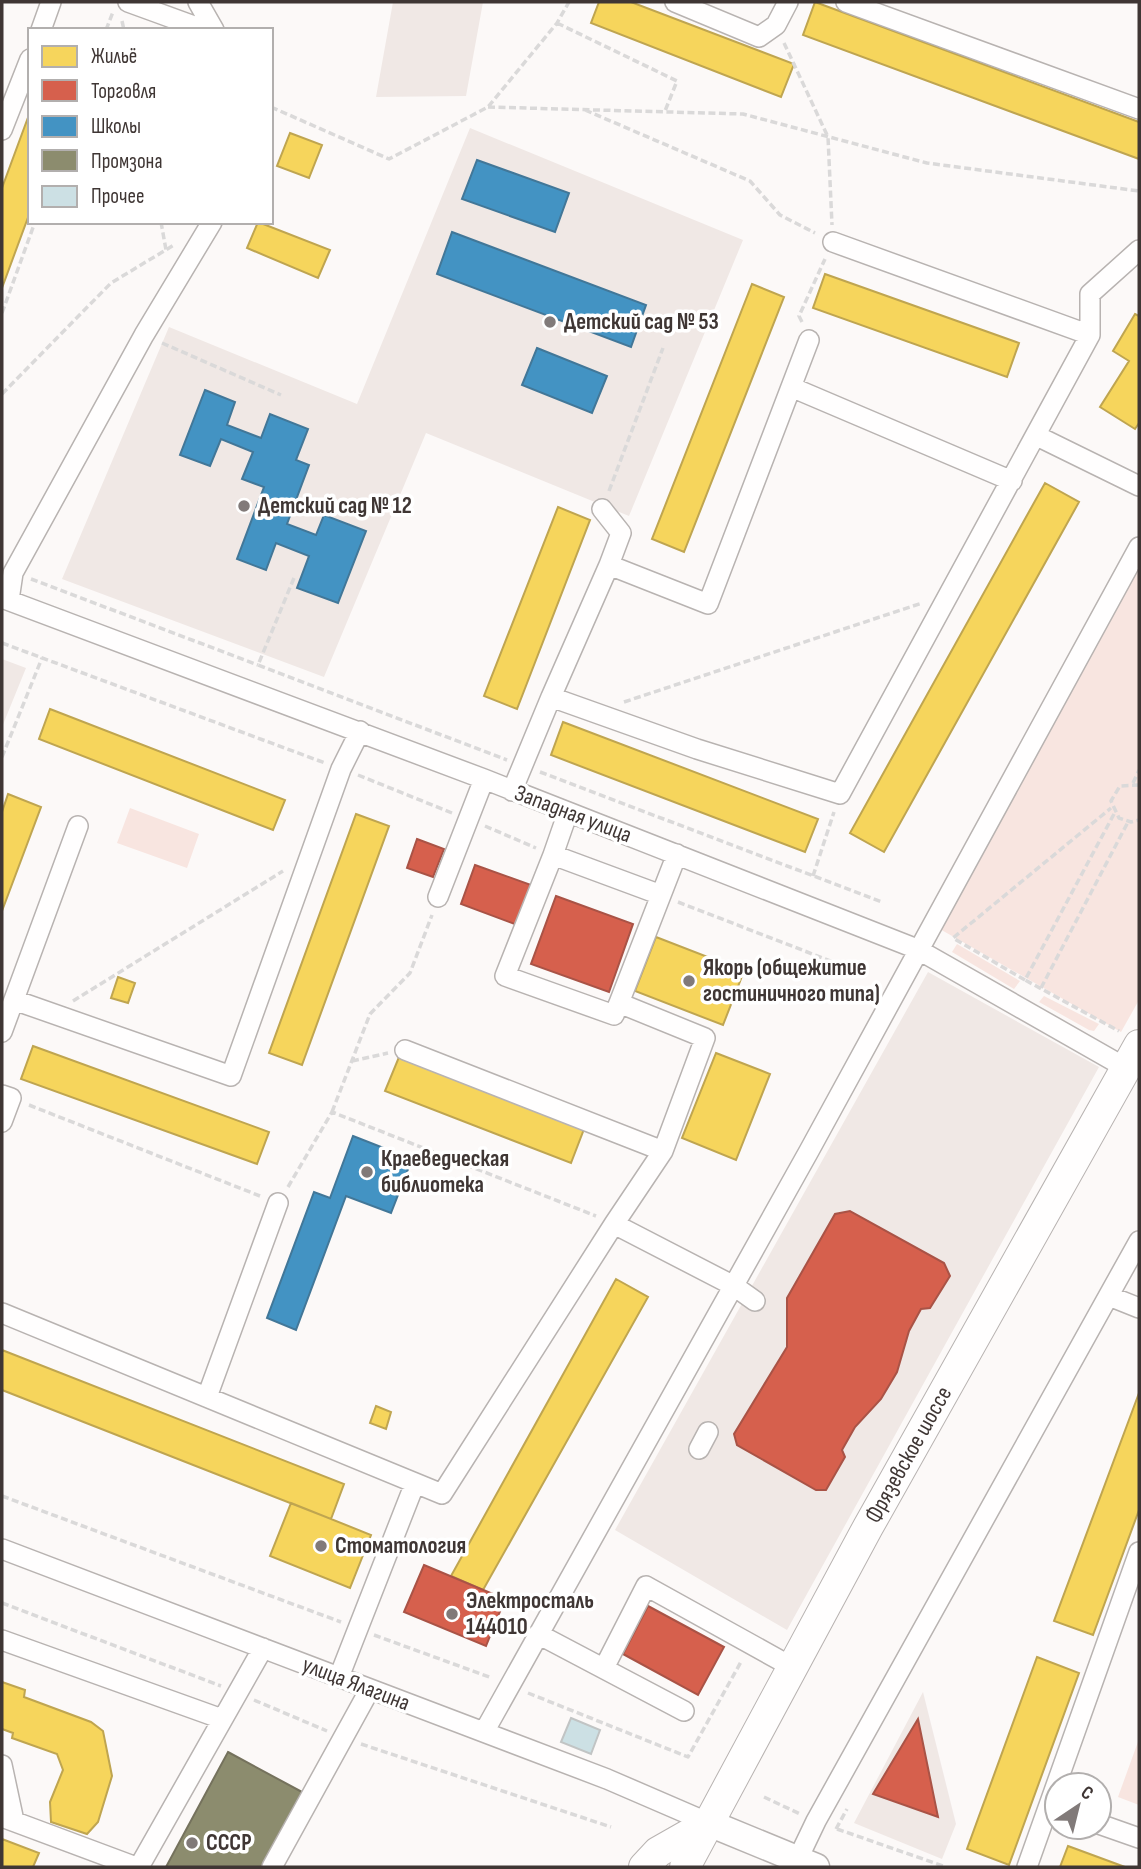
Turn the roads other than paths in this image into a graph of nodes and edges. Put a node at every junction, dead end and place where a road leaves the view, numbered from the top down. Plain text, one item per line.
1 (51, 2) edge
2 (128, 2) edge
3 (198, 2) edge
4 (675, 2) edge
5 (788, 2) edge
6 (846, 2) edge
7 (42, 28) edge
8 (200, 28) edge
9 (213, 28) edge
10 (28, 64) edge
11 (1139, 109) edge
12 (2, 130) edge
13 (211, 224) edge
14 (833, 242) road end
15 (1139, 250) edge
16 (1090, 335) junction
17 (810, 340) road end
18 (791, 387) junction
19 (1037, 436) junction
20 (1012, 481) junction
21 (1139, 486) edge
22 (602, 509) road end
23 (1139, 549) edge
24 (609, 565) junction
25 (5, 599) edge
26 (551, 697) junction
27 (360, 732) junction
28 (484, 779) junction
29 (512, 791) junction
30 (568, 812) junction
31 (78, 826) dead end
32 (677, 853) junction
33 (553, 855) junction
34 (661, 895) junction
35 (439, 897) road end
36 (917, 949) junction
37 (14, 1000) junction
38 (619, 1003) junction
39 (2, 1032) edge
40 (1129, 1048) edge
41 (405, 1050) road end
42 (6, 1097) edge
43 (2, 1122) edge
44 (663, 1151) junction
45 (278, 1203) road end
46 (614, 1224) junction
47 (1139, 1241) edge
48 (734, 1286) junction
49 (1109, 1296) junction
50 (755, 1301) dead end
51 (1139, 1308) edge
52 (2, 1313) edge
53 (207, 1397) junction
54 (415, 1483) junction
55 (2, 1549) edge
56 (1139, 1552) edge
57 (538, 1634) junction
58 (2, 1640) edge
59 (262, 1648) junction
60 (792, 1667) junction
61 (604, 1668) junction
62 (339, 1677) junction
63 (370, 1689) junction
64 (684, 1711) dead end
65 (222, 1718) junction
66 (484, 1732) junction
67 (2, 1765) edge
68 (1065, 1771) edge
69 (8, 1819) edge
70 (709, 1823) junction
71 (1113, 1829) edge
72 (1043, 1831) edge
73 (1139, 1838) edge
74 (802, 1865) edge
75 (137, 1867) edge
76 (272, 1867) edge
77 (644, 1867) edge
78 (685, 1867) edge
79 (1027, 1867) edge

1 - 7 street
2 - 8 street
3 - 9 street
4 - 5 street
6 - 11 street
10 - 12 street
13 - 25 street
14 - 16 street
15 - 16 street
16 - 19 street
17 - 18 street
18 - 20 street
18 - 24 street
19 - 20 street
19 - 21 street
20 - 26 street
22 - 24 street
23 - 36 street
24 - 26 street
25 - 27 street, Западная улица
26 - 29 street
27 - 28 street, Западная улица
27 - 37 street
28 - 29 street, Западная улица
28 - 35 street
29 - 30 street, Западная улица
30 - 32 street, Западная улица
30 - 33 street
31 - 37 street
32 - 34 street
32 - 36 street, Западная улица
33 - 34 street
33 - 38 street
34 - 38 street
36 - 40 street, Западная улица
36 - 48 street
37 - 39 street
38 - 44 street
40 - 60 highway, Фрязевское шоссе
41 - 44 street
42 - 43 street
44 - 46 street
45 - 53 street
46 - 48 street
46 - 54 street
47 - 49 street
48 - 50 street
48 - 57 street
49 - 51 street
49 - 74 street
52 - 53 street
53 - 54 street
54 - 62 street
55 - 59 street, улица Ялагина
56 - 68 street
57 - 61 street
57 - 66 street
58 - 65 street
59 - 62 street, улица Ялагина
59 - 65 street
60 - 61 street
60 - 70 highway, Фрязевское шоссе
61 - 64 street
62 - 63 street, улица Ялагина
63 - 66 street, улица Ялагина
63 - 76 street
65 - 75 street
66 - 70 street, улица Ялагина
67 - 69 street
69 - 75 street
70 - 74 main road
70 - 77 highway
70 - 78 highway, Фрязевское шоссе
71 - 73 street
72 - 79 street

